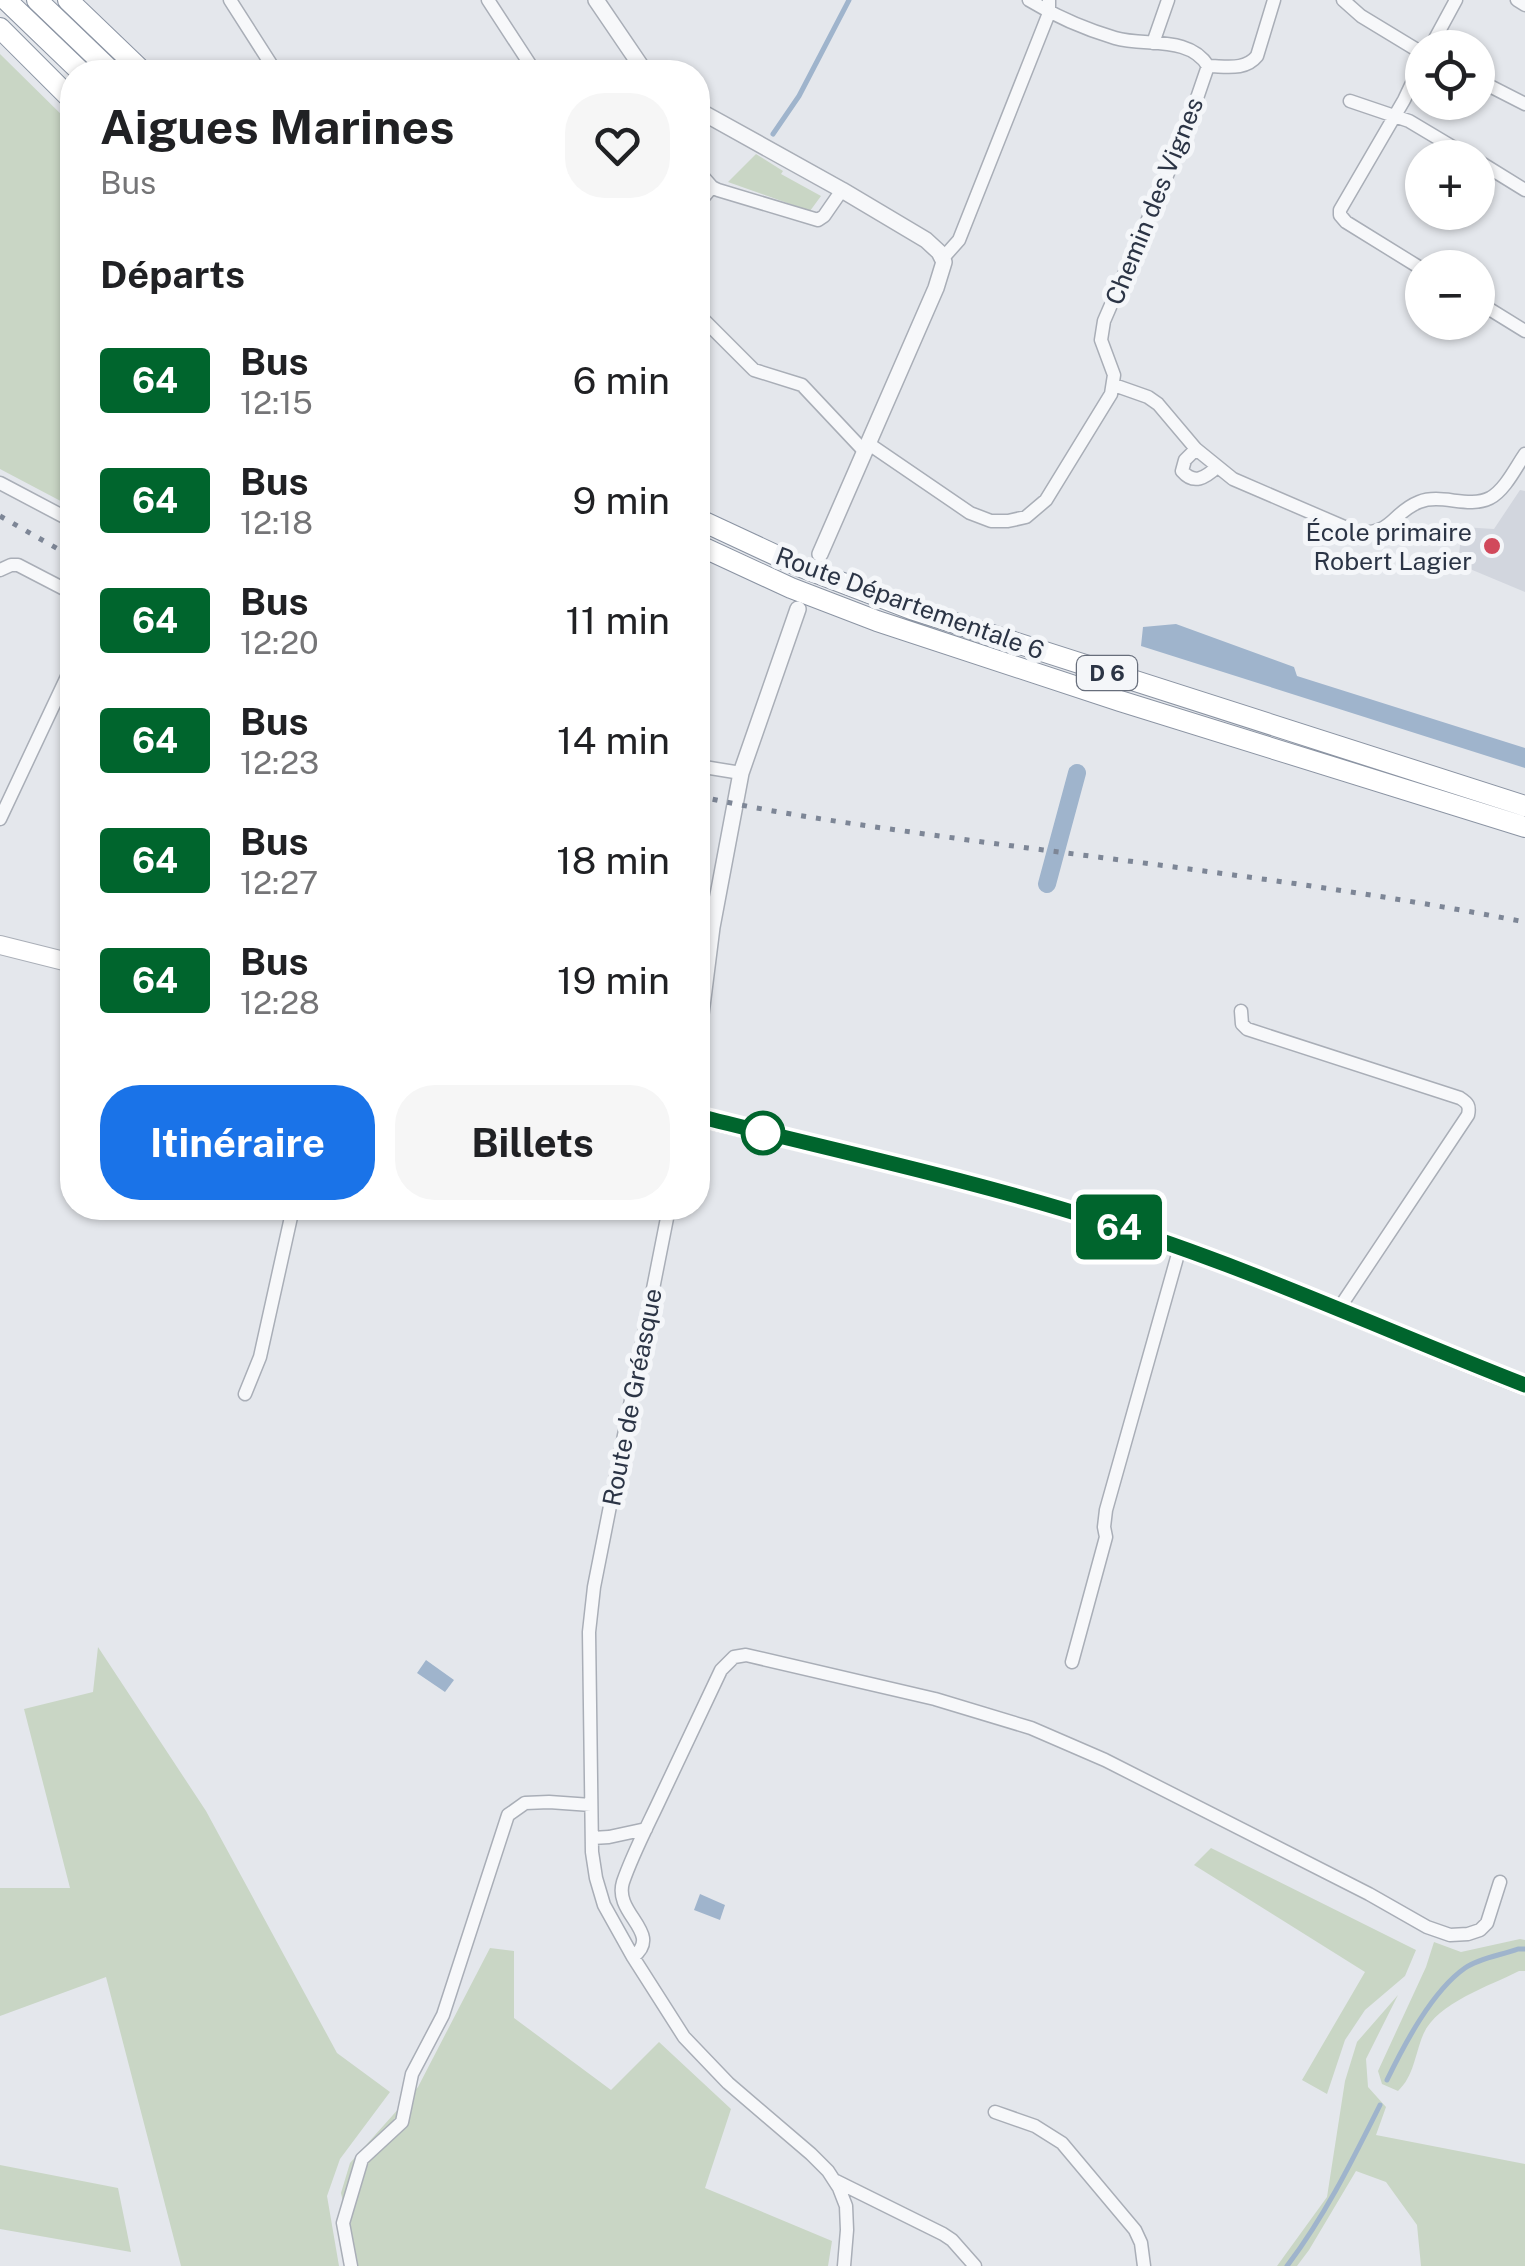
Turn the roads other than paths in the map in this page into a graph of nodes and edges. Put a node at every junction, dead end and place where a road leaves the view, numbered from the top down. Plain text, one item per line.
1 (6, 0) edge
2 (37, 0) edge
3 (68, 0) edge
4 (230, 0) edge
5 (488, 0) edge
6 (596, 0) edge
7 (1029, 0) edge
8 (1168, 0) edge
9 (1274, 0) edge
10 (1344, 0) edge
11 (1456, 0) edge
12 (1516, 0) edge
13 (1525, 5) edge
14 (1049, 6) edge
15 (0, 28) edge
16 (1440, 30) edge
17 (1153, 43) junction
18 (1405, 43) edge
19 (68, 60) edge
20 (100, 60) edge
21 (131, 60) edge
22 (268, 60) edge
23 (527, 60) edge
24 (635, 60) edge
25 (1208, 66) junction
26 (60, 88) edge
27 (1495, 89) edge
28 (1405, 95) edge
29 (1350, 101) dead end
30 (1525, 104) edge
31 (1394, 116) junction
32 (710, 117) edge
33 (1443, 140) edge
34 (1495, 172) edge
35 (710, 185) edge
36 (712, 187) junction
37 (710, 189) edge
38 (842, 190) junction
39 (1525, 190) edge
40 (943, 258) junction
41 (1405, 258) edge
42 (1495, 312) edge
43 (710, 326) edge
44 (1525, 330) edge
45 (1114, 385) junction
46 (867, 448) junction
47 (1196, 448) junction
48 (1525, 454) edge
49 (1217, 467) junction
50 (0, 483) edge
51 (60, 515) edge
52 (710, 525) edge
53 (710, 551) edge
54 (820, 554) dead end
55 (0, 570) edge
56 (60, 587) edge
57 (798, 609) dead end
58 (60, 692) edge
59 (710, 768) edge
60 (742, 773) junction
61 (1525, 806) edge
62 (0, 819) edge
63 (1525, 827) edge
64 (710, 943) edge
65 (0, 945) edge
66 (60, 961) edge
67 (1242, 1010) dead end
68 (710, 1119) edge
69 (289, 1220) edge
70 (667, 1220) edge
71 (1180, 1248) junction
72 (1338, 1310) junction
73 (1525, 1386) edge
74 (246, 1394) dead end
75 (1072, 1662) dead end
76 (591, 1805) junction
77 (646, 1829) junction
78 (592, 1838) junction
79 (1500, 1882) dead end
80 (633, 1957) junction
81 (995, 2112) dead end
82 (834, 2180) junction
83 (351, 2266) edge
84 (844, 2266) edge
85 (975, 2266) edge
86 (1144, 2266) edge

1 - 19 highway
2 - 20 highway
3 - 21 highway
4 - 22 street
5 - 23 street
6 - 24 street
7 - 14 street, Chemin des Vignes
8 - 17 street
9 - 25 street
10 - 18 street
11 - 16 street
12 - 13 street
14 - 17 street, Chemin des Vignes
14 - 40 street
15 - 26 highway
17 - 25 street, Chemin des Vignes
25 - 45 street, Chemin des Vignes
27 - 30 street
28 - 31 street
29 - 31 street
31 - 33 street
31 - 41 street
32 - 38 street
34 - 39 street
35 - 36 street
36 - 37 street
36 - 38 street
38 - 40 street
40 - 46 street
42 - 44 street
43 - 46 street
45 - 46 street
45 - 47 street
46 - 54 street
47 - 49 street
47 - 49 street
48 - 49 street
50 - 51 street
52 - 61 highway, Route Départementale 6 / D 6
53 - 63 highway, Route Départementale 6 / D 6
55 - 56 street
57 - 60 street
58 - 62 street
59 - 60 street
60 - 64 street
65 - 66 main road
67 - 72 street
68 - 71 main road
69 - 74 street
70 - 76 street, Route de Gréasque
71 - 72 main road
71 - 75 street
72 - 73 main road
76 - 78 street, Route de Gréasque
76 - 83 street
77 - 78 street
77 - 79 street
77 - 80 street
78 - 80 street, Route de Gréasque
80 - 82 street, Route de Gréasque
81 - 86 street
82 - 84 street
82 - 85 street

